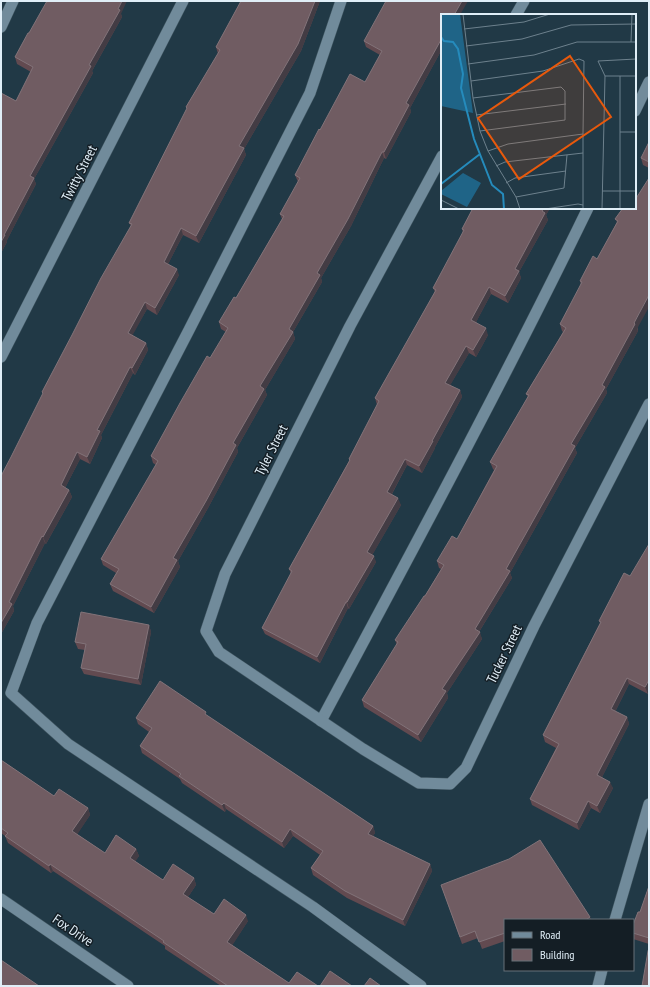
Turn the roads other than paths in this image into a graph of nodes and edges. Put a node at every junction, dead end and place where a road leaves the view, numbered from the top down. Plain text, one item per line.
1 (13, 1) edge
2 (183, 1) edge
3 (341, 1) edge
4 (524, 1) edge
5 (517, 14) edge
6 (1, 27) edge
7 (649, 82) edge
8 (636, 108) edge
9 (441, 158) edge
10 (588, 209) edge
11 (1, 357) edge
12 (649, 404) edge
13 (1, 687) edge
14 (11, 693) junction
15 (321, 721) junction
16 (649, 804) edge
17 (1, 899) edge
18 (616, 919) edge
19 (602, 971) edge
20 (128, 986) edge
21 (421, 986) edge
22 (598, 986) edge

1 - 6 street
2 - 11 street, Twitty Street
3 - 14 street
4 - 5 street
7 - 8 street
9 - 15 street, Tyler Street
10 - 15 street
12 - 15 street, Tucker Street
13 - 14 street
14 - 21 street
16 - 18 street
17 - 20 street, Fox Drive
19 - 22 street

